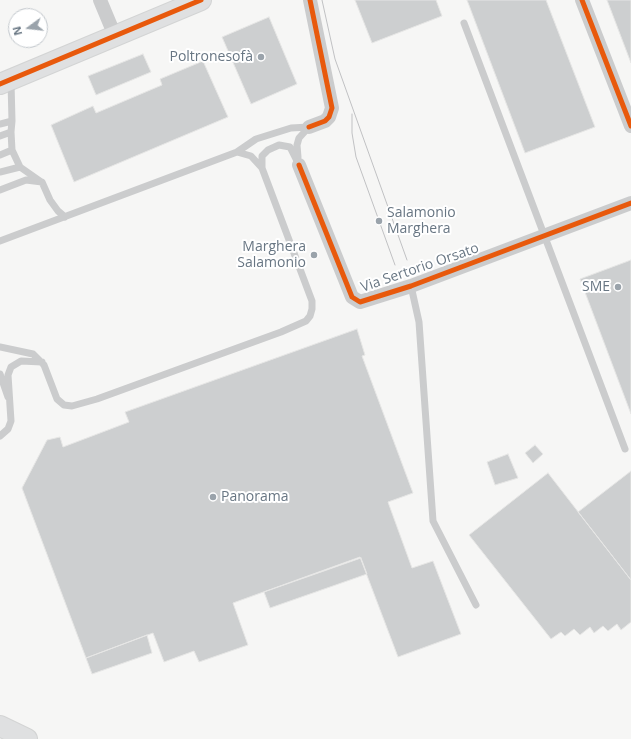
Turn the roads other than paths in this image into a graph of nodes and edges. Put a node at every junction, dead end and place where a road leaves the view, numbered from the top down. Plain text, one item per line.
1 (100, 0) edge
2 (201, 0) edge
3 (310, 0) edge
4 (582, 0) edge
5 (464, 23) dead end
6 (115, 36) junction
7 (5, 82) edge
8 (12, 121) junction
9 (0, 124) edge
10 (631, 126) edge
11 (309, 127) junction
12 (11, 132) junction
13 (0, 136) edge
14 (12, 150) junction
15 (236, 152) junction
16 (0, 155) edge
17 (299, 165) junction
18 (20, 167) junction
19 (262, 168) junction
20 (0, 172) edge
21 (42, 182) junction
22 (0, 190) edge
23 (631, 203) edge
24 (65, 217) junction
25 (544, 235) junction
26 (0, 241) edge
27 (411, 286) junction
28 (0, 347) edge
29 (42, 362) junction
30 (0, 374) edge
31 (11, 405) junction
32 (0, 436) edge
33 (625, 449) dead end
34 (476, 605) dead end
35 (0, 726) edge
36 (27, 739) edge

1 - 6 street
2 - 6 street
3 - 11 street
4 - 10 street
5 - 25 lane
6 - 7 street
7 - 8 lane
8 - 9 lane
8 - 12 lane
11 - 15 lane
11 - 17 lane
12 - 13 lane
12 - 14 lane
14 - 16 lane
14 - 18 lane
15 - 19 lane
15 - 24 lane
17 - 19 lane
17 - 27 street, Via Sertorio Orsato
18 - 20 lane
18 - 21 lane
19 - 29 lane
21 - 22 lane
21 - 24 lane
23 - 25 street, Via Sertorio Orsato
24 - 26 lane
25 - 27 street, Via Sertorio Orsato
25 - 33 lane
27 - 34 lane
28 - 29 lane
29 - 31 lane
30 - 31 lane
31 - 32 lane
35 - 36 street

